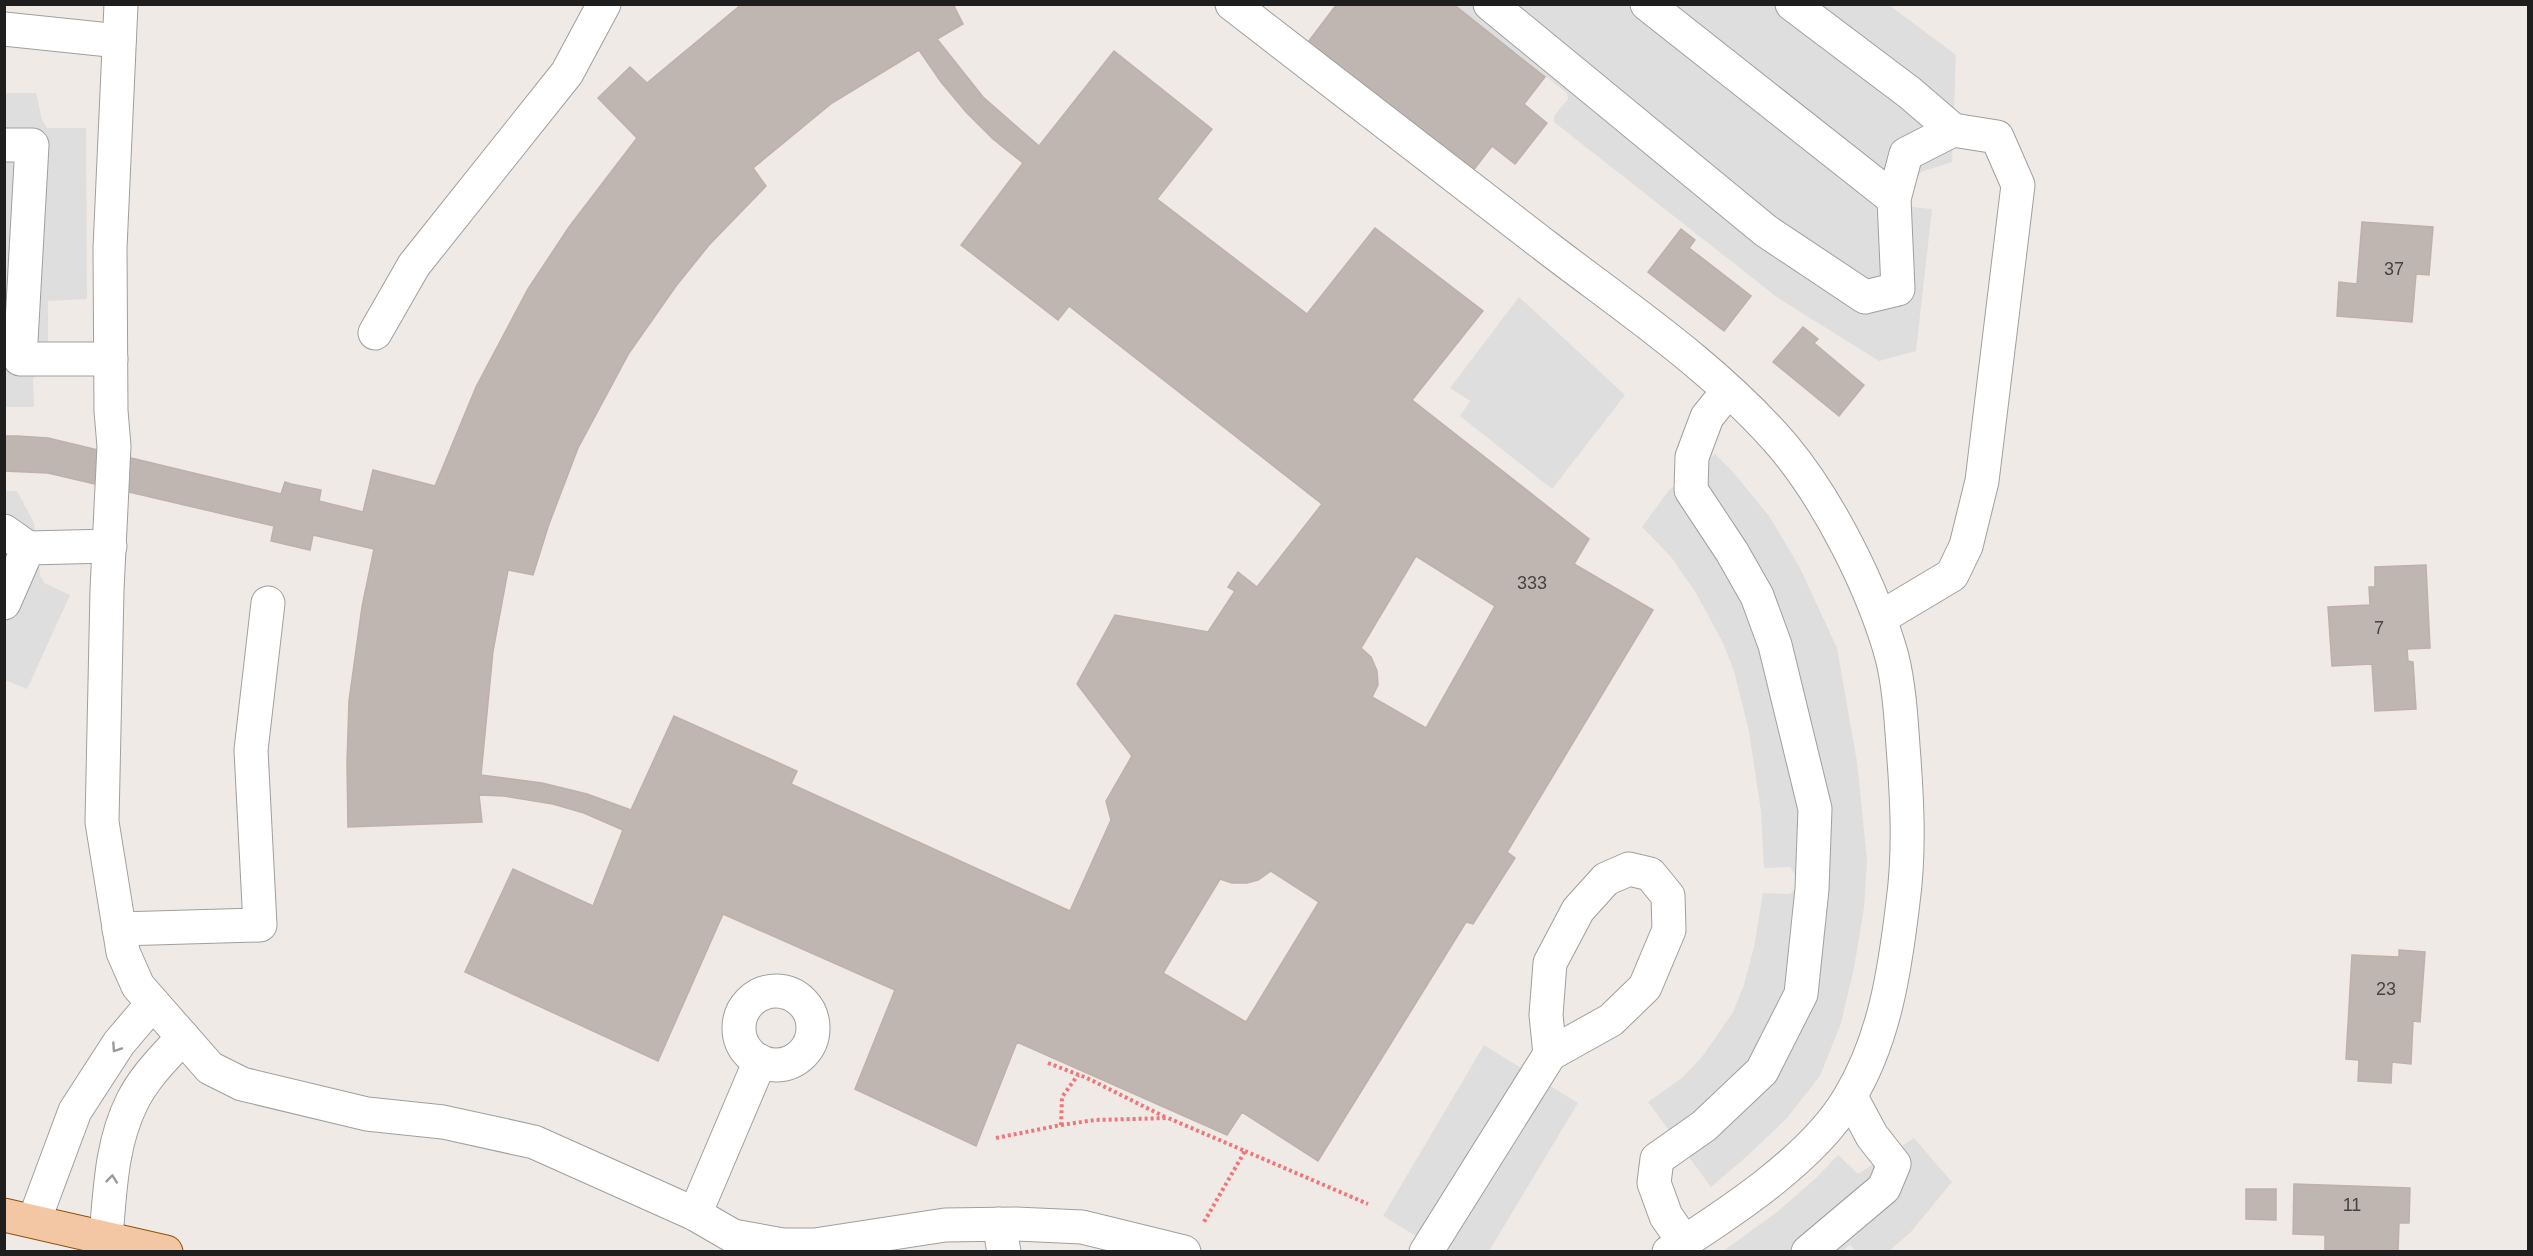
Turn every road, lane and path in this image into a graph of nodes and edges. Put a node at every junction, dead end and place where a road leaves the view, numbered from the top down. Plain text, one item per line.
1 (121, 4) edge
2 (604, 4) edge
3 (1232, 4) edge
4 (1490, 4) edge
5 (1647, 4) edge
6 (1792, 4) edge
7 (4, 29) edge
8 (119, 41) junction
9 (1953, 130) junction
10 (4, 145) edge
11 (1894, 199) junction
12 (375, 333) dead end
13 (111, 359) junction
14 (1728, 391) junction
15 (16, 539) edge
16 (110, 546) junction
17 (4, 603) edge
18 (268, 603) dead end
19 (1880, 618) junction
20 (119, 929) junction
21 (153, 1003) junction
22 (183, 1037) junction
23 (1550, 1054) junction
24 (760, 1061) dead end
25 (1048, 1063) dead end
26 (1078, 1075) junction
27 (1851, 1096) junction
28 (1168, 1118) junction
29 (1061, 1125) junction
30 (996, 1138) dead end
31 (1245, 1151) junction
32 (1368, 1204) dead end
33 (696, 1214) junction
34 (19, 1218) edge
35 (106, 1237) junction
36 (1002, 1238) edge
37 (1191, 1241) edge
38 (1122, 1244) edge
39 (1676, 1247) edge
40 (166, 1251) edge
41 (1426, 1251) edge
42 (1808, 1251) edge

1 - 8 lane
2 - 12 lane
3 - 14 lane
4 - 11 lane
5 - 11 lane
6 - 9 lane
7 - 8 lane
8 - 13 lane
9 - 11 lane
9 - 19 lane
10 - 13 lane
13 - 16 lane
14 - 19 lane
14 - 39 lane
15 - 16 lane
15 - 17 lane
16 - 20 lane
18 - 20 lane
19 - 27 lane
20 - 21 lane
21 - 22 lane
21 -> 34 lane
22 - 33 lane
35 -> 22 lane
23 - 23 lane
23 - 41 lane
24 - 33 lane
25 - 26 path
26 - 28 path
26 - 29 path
27 - 39 lane
27 - 42 lane
28 - 29 path
28 - 31 path
29 - 30 path
31 - 32 path
31 - 37 path
33 - 36 lane
34 - 35 main road
35 - 40 main road
36 - 38 lane
37 - 38 lane

